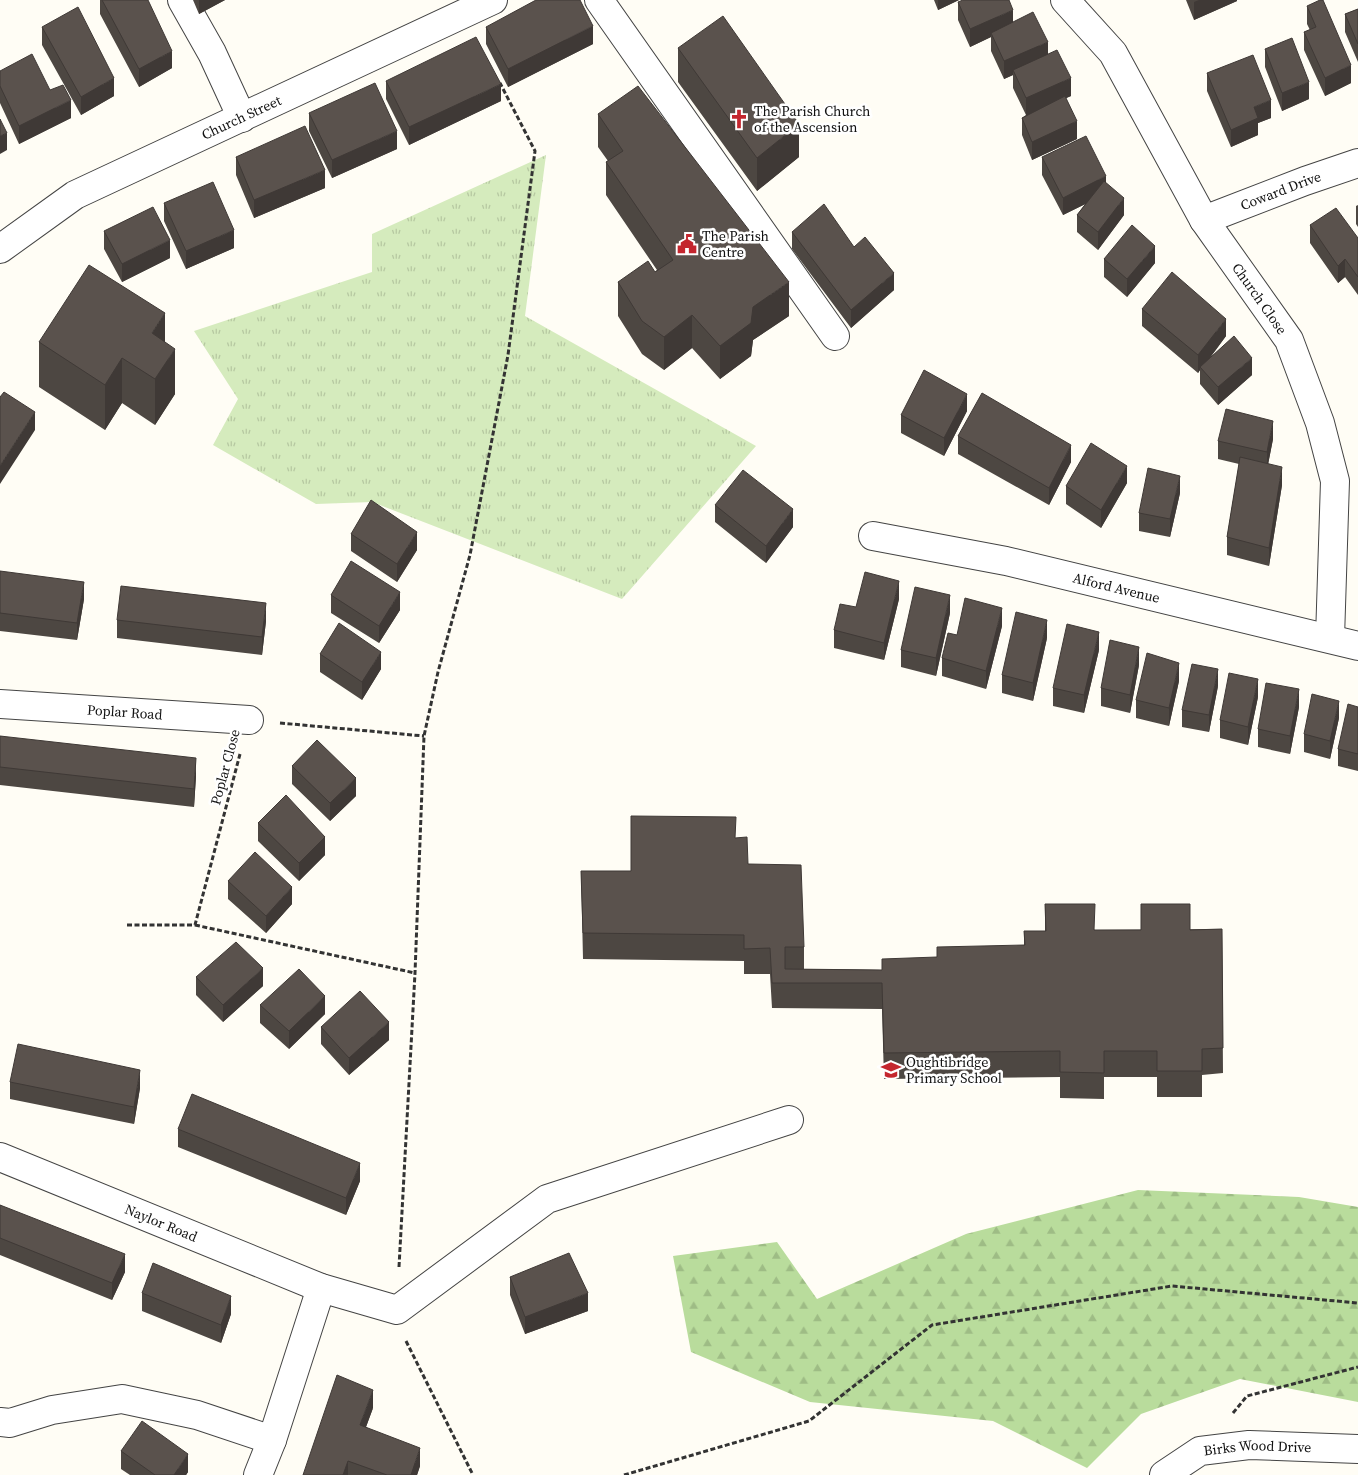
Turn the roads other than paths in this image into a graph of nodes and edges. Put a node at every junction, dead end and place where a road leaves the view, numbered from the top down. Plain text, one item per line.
1 (182, 0) edge
2 (493, 0) edge
3 (599, 0) edge
4 (1065, 0) edge
5 (242, 118) junction
6 (1358, 163) edge
7 (1204, 220) junction
8 (1, 247) edge
9 (835, 336) dead end
10 (872, 536) dead end
11 (1330, 638) junction
12 (1358, 646) edge
13 (0, 704) edge
14 (249, 720) road end
15 (788, 1120) dead end
16 (0, 1157) edge
17 (321, 1288) junction
18 (0, 1422) edge
19 (272, 1440) junction
20 (1358, 1449) edge
21 (258, 1475) edge
22 (1164, 1475) edge

1 - 5 street
2 - 5 street, Church Street
3 - 9 street
4 - 7 street, Church Close
5 - 8 street, Church Street
6 - 7 street, Coward Drive
7 - 11 street, Church Close
10 - 11 street, Alford Avenue
11 - 12 street, Alford Avenue
13 - 14 street, Poplar Road
15 - 17 street, Naylor Road
16 - 17 street, Naylor Road
17 - 19 street
18 - 19 street
19 - 21 street
20 - 22 street, Birks Wood Drive

